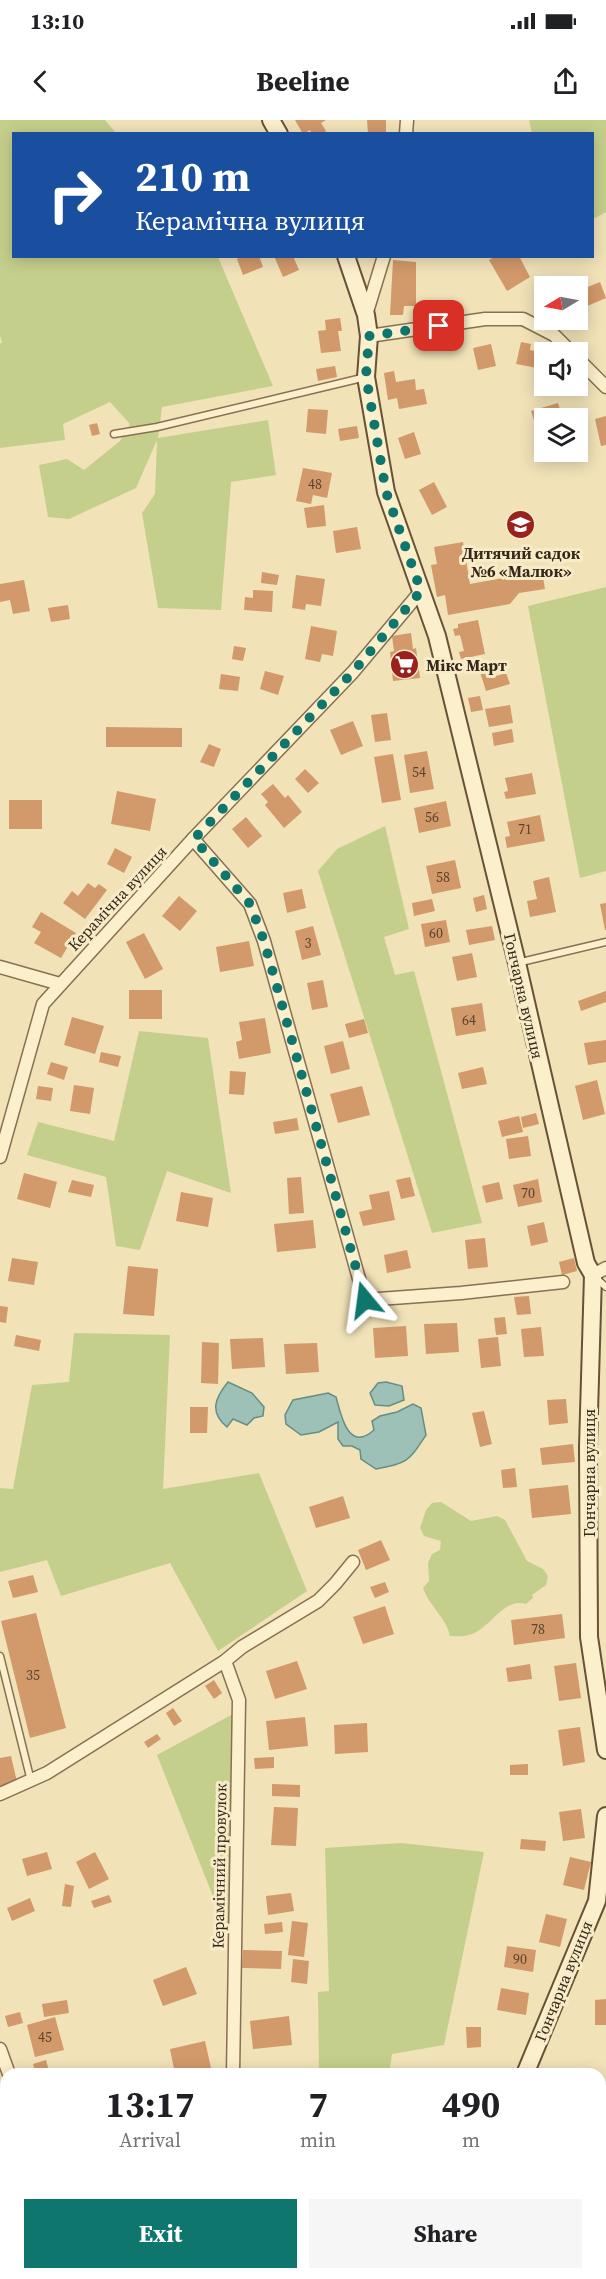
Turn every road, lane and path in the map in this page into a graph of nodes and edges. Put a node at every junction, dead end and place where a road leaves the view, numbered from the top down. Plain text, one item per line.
1 (347, 258) edge
2 (383, 258) edge
3 (366, 315) junction
4 (369, 336) junction
5 (561, 342) edge
6 (588, 369) edge
7 (366, 376) junction
8 (606, 387) edge
9 (114, 434) dead end
10 (421, 591) junction
11 (194, 839) junction
12 (606, 942) edge
13 (517, 963) junction
14 (0, 967) edge
15 (60, 984) junction
16 (0, 1157) edge
17 (600, 1272) edge
18 (563, 1282) dead end
19 (606, 1287) edge
20 (353, 1562) dead end
21 (0, 1656) edge
22 (225, 1661) junction
23 (606, 1750) edge
24 (31, 1782) junction
25 (0, 1794) edge
26 (606, 1816) edge
27 (0, 2049) edge
28 (7, 2068) edge
29 (233, 2068) edge
30 (527, 2068) edge

1 - 3 street, Гончарна вулиця
2 - 3 street
3 - 4 street, Гончарна вулиця
4 - 5 street
4 - 7 street, Гончарна вулиця
6 - 8 street
7 - 9 lane
7 - 10 street, Гончарна вулиця
10 - 11 street, Керамічна вулиця
10 - 13 street, Гончарна вулиця
11 - 15 street, Керамічна вулиця
11 - 18 street
12 - 13 lane
13 - 17 street, Гончарна вулиця
14 - 15 street
15 - 16 street, Керамічна вулиця
17 - 19 lane
17 - 23 street, Гончарна вулиця
20 - 22 street
21 - 24 lane
22 - 24 street
22 - 29 street, Керамічний провулок
24 - 25 street
26 - 30 street, Гончарна вулиця
27 - 28 street

